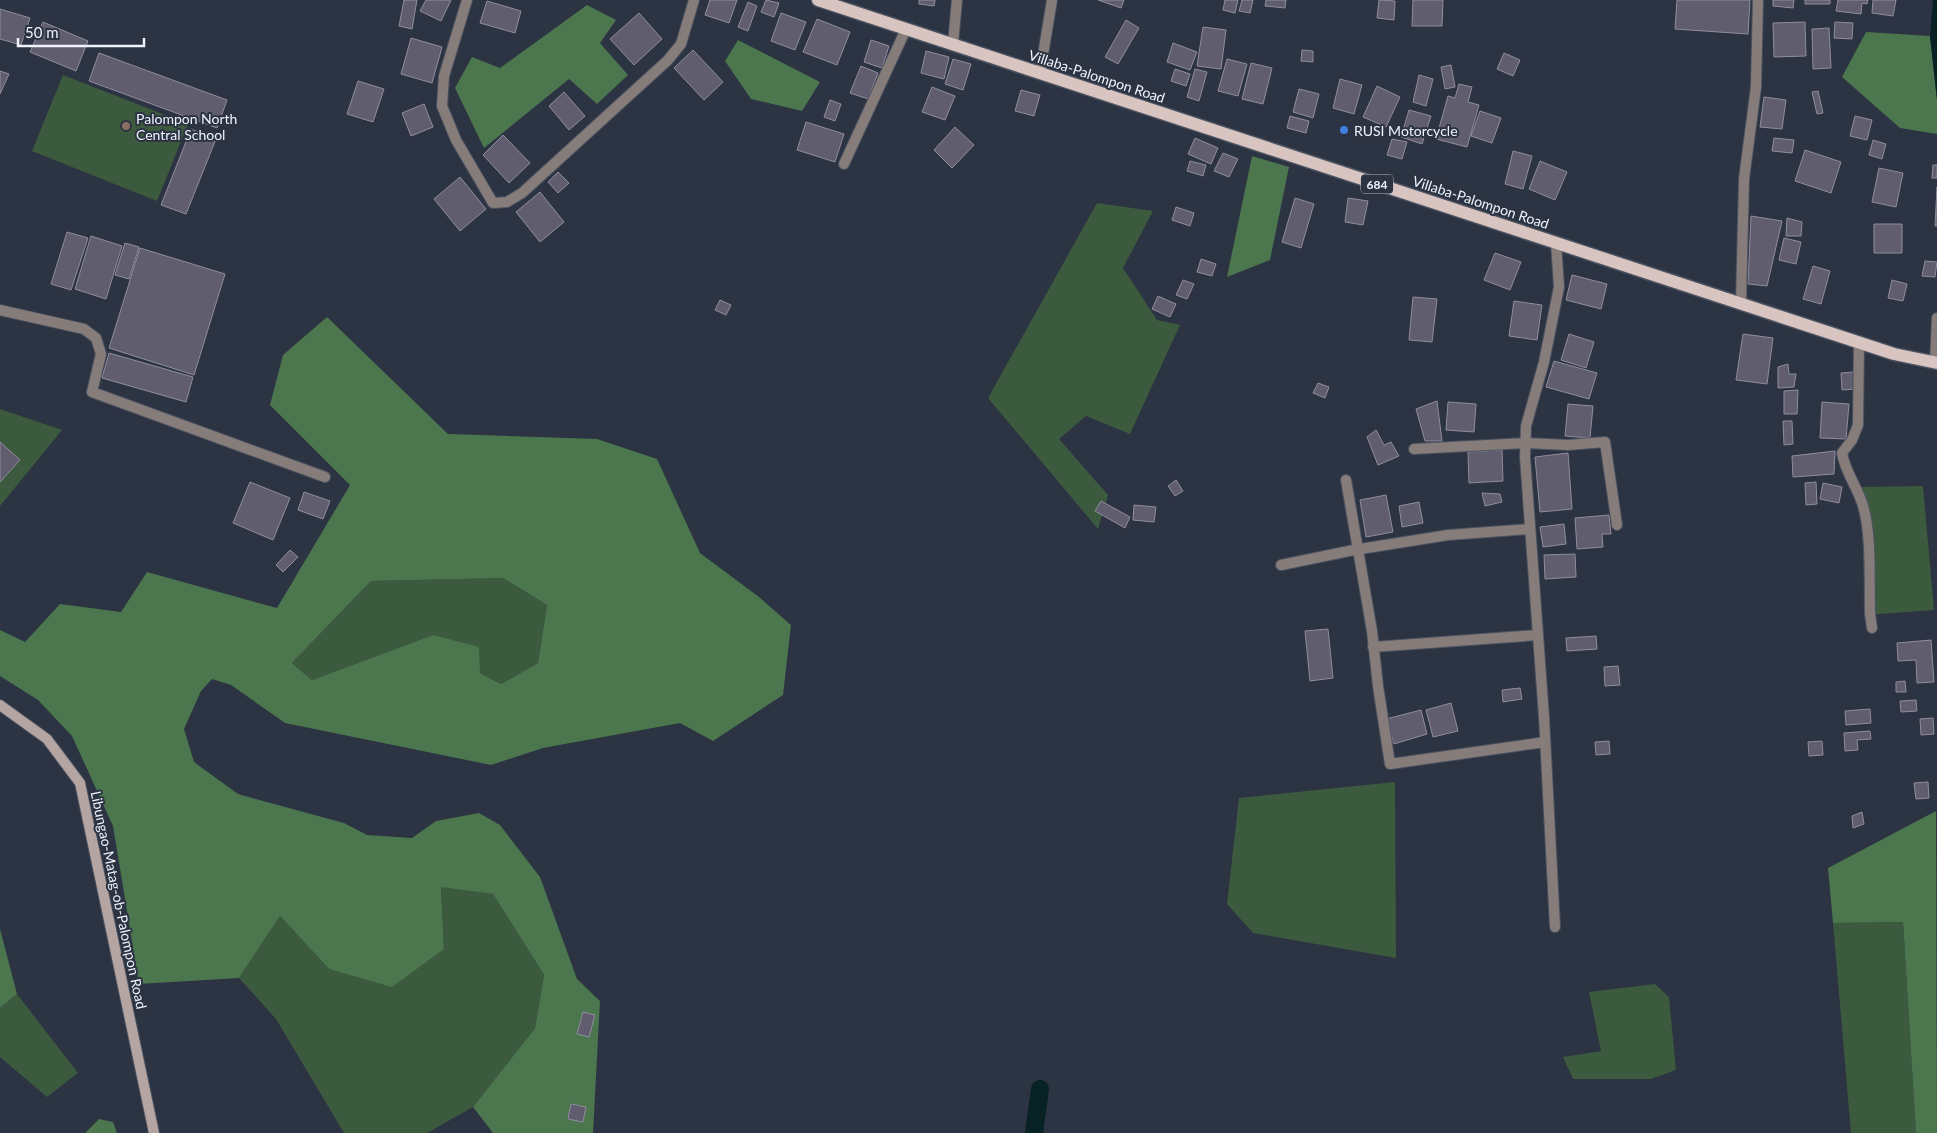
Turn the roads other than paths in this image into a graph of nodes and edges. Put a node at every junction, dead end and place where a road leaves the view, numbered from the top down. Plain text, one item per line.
1 (467, 0) edge
2 (694, 0) edge
3 (818, 0) edge
4 (956, 0) edge
5 (1052, 0) edge
6 (1758, 0) edge
7 (844, 4) edge
8 (906, 29) junction
9 (952, 44) junction
10 (1040, 73) junction
11 (844, 164) dead end
12 (1556, 243) junction
13 (1741, 303) junction
14 (0, 310) edge
15 (1937, 318) edge
16 (1859, 342) junction
17 (1936, 363) edge
18 (1526, 444) junction
19 (1414, 449) dead end
20 (325, 477) dead end
21 (1346, 480) dead end
22 (1617, 525) dead end
23 (1530, 529) junction
24 (1358, 549) junction
25 (1281, 565) dead end
26 (1872, 628) dead end
27 (1538, 635) junction
28 (1373, 647) junction
29 (0, 705) edge
30 (1545, 742) junction
31 (1555, 927) dead end
32 (154, 1133) edge

1 - 2 street
3 - 7 main road, Villaba-Palompon Road / 684
4 - 9 street
5 - 10 street
6 - 13 street
7 - 8 main road, Villaba-Palompon Road / 684
8 - 9 main road, Villaba-Palompon Road / 684
8 - 11 street
9 - 10 main road, Villaba-Palompon Road / 684
10 - 12 main road, Villaba-Palompon Road / 684
12 - 13 main road, Villaba-Palompon Road / 684
12 - 18 street
13 - 16 main road, Villaba-Palompon Road / 684
14 - 20 street
15 - 17 street
16 - 17 main road, Villaba-Palompon Road / 684
16 - 26 street
18 - 19 street
18 - 22 street
18 - 23 street
21 - 24 street
23 - 24 street
23 - 27 street
24 - 25 street
24 - 28 street
27 - 28 street
27 - 30 street
28 - 30 street
29 - 32 main road, Libungao-Matag-ob-Palompon Road
30 - 31 street

